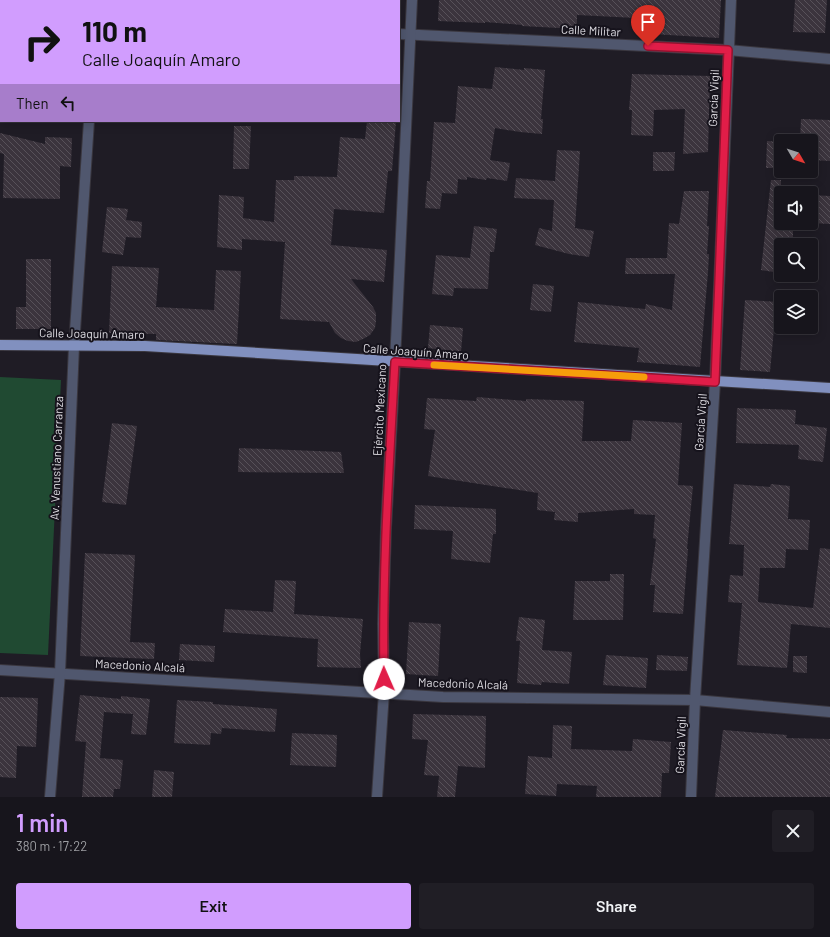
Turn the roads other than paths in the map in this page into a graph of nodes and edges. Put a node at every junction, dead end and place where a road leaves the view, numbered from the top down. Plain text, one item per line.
1 (412, 0) edge
2 (731, 0) edge
3 (400, 34) edge
4 (410, 34) junction
5 (728, 50) junction
6 (830, 59) edge
7 (89, 122) edge
8 (0, 345) edge
9 (74, 346) junction
10 (395, 362) junction
11 (715, 382) junction
12 (830, 388) edge
13 (0, 670) edge
14 (60, 673) junction
15 (384, 692) junction
16 (695, 700) junction
17 (830, 712) edge
18 (50, 797) edge
19 (377, 797) edge
20 (691, 797) edge

1 - 4 street, Ejército Mexicano
2 - 5 street, García Vigil
3 - 4 street, Calle Militar
4 - 5 street, Calle Militar
4 - 10 street, Ejército Mexicano
5 - 6 street, Calle Militar
5 - 11 street, García Vigil
7 - 9 street, Av. Venustiano Carranza
8 - 9 main road, Calle Joaquín Amaro
9 - 10 main road, Calle Joaquín Amaro
9 - 14 street, Av. Venustiano Carranza
10 - 11 main road, Calle Joaquín Amaro
10 - 15 street, Ejército Mexicano
11 - 12 main road, Calle Joaquín Amaro
11 - 16 street, García Vigil
13 - 14 street, Macedonio Alcalá
14 - 15 street, Macedonio Alcalá
14 - 18 street, Av. Venustiano Carranza
15 - 16 street, Macedonio Alcalá
15 - 19 street, Ejército Mexicano
16 - 17 street, Macedonio Alcalá
16 - 20 street, García Vigil

